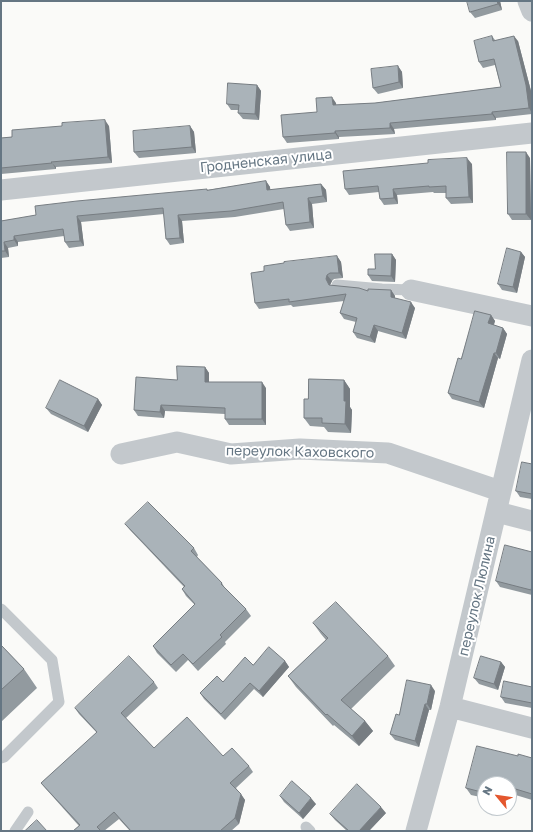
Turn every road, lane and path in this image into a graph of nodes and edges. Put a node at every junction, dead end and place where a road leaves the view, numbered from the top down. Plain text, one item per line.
1 (528, 1) edge
2 (532, 11) edge
3 (532, 133) edge
4 (1, 190) edge
5 (337, 285) edge
6 (411, 290) joint
7 (532, 316) edge
8 (532, 360) edge
9 (121, 454) dead end
10 (500, 491) junction
11 (497, 512) junction
12 (532, 520) edge
13 (1, 609) edge
14 (450, 707) junction
15 (532, 728) edge
16 (1, 758) edge
17 (28, 812) dead end
18 (15, 831) edge
19 (416, 831) edge

1 - 2 street
3 - 4 street, Гродненская улица
5 - 6 lane
6 - 7 street
8 - 10 street, переулок Люлина
9 - 10 street, переулок Каховского
10 - 11 street, переулок Люлина
11 - 12 street
11 - 14 street, переулок Люлина
13 - 16 lane
14 - 15 street
14 - 19 street, переулок Люлина
17 - 18 lane

